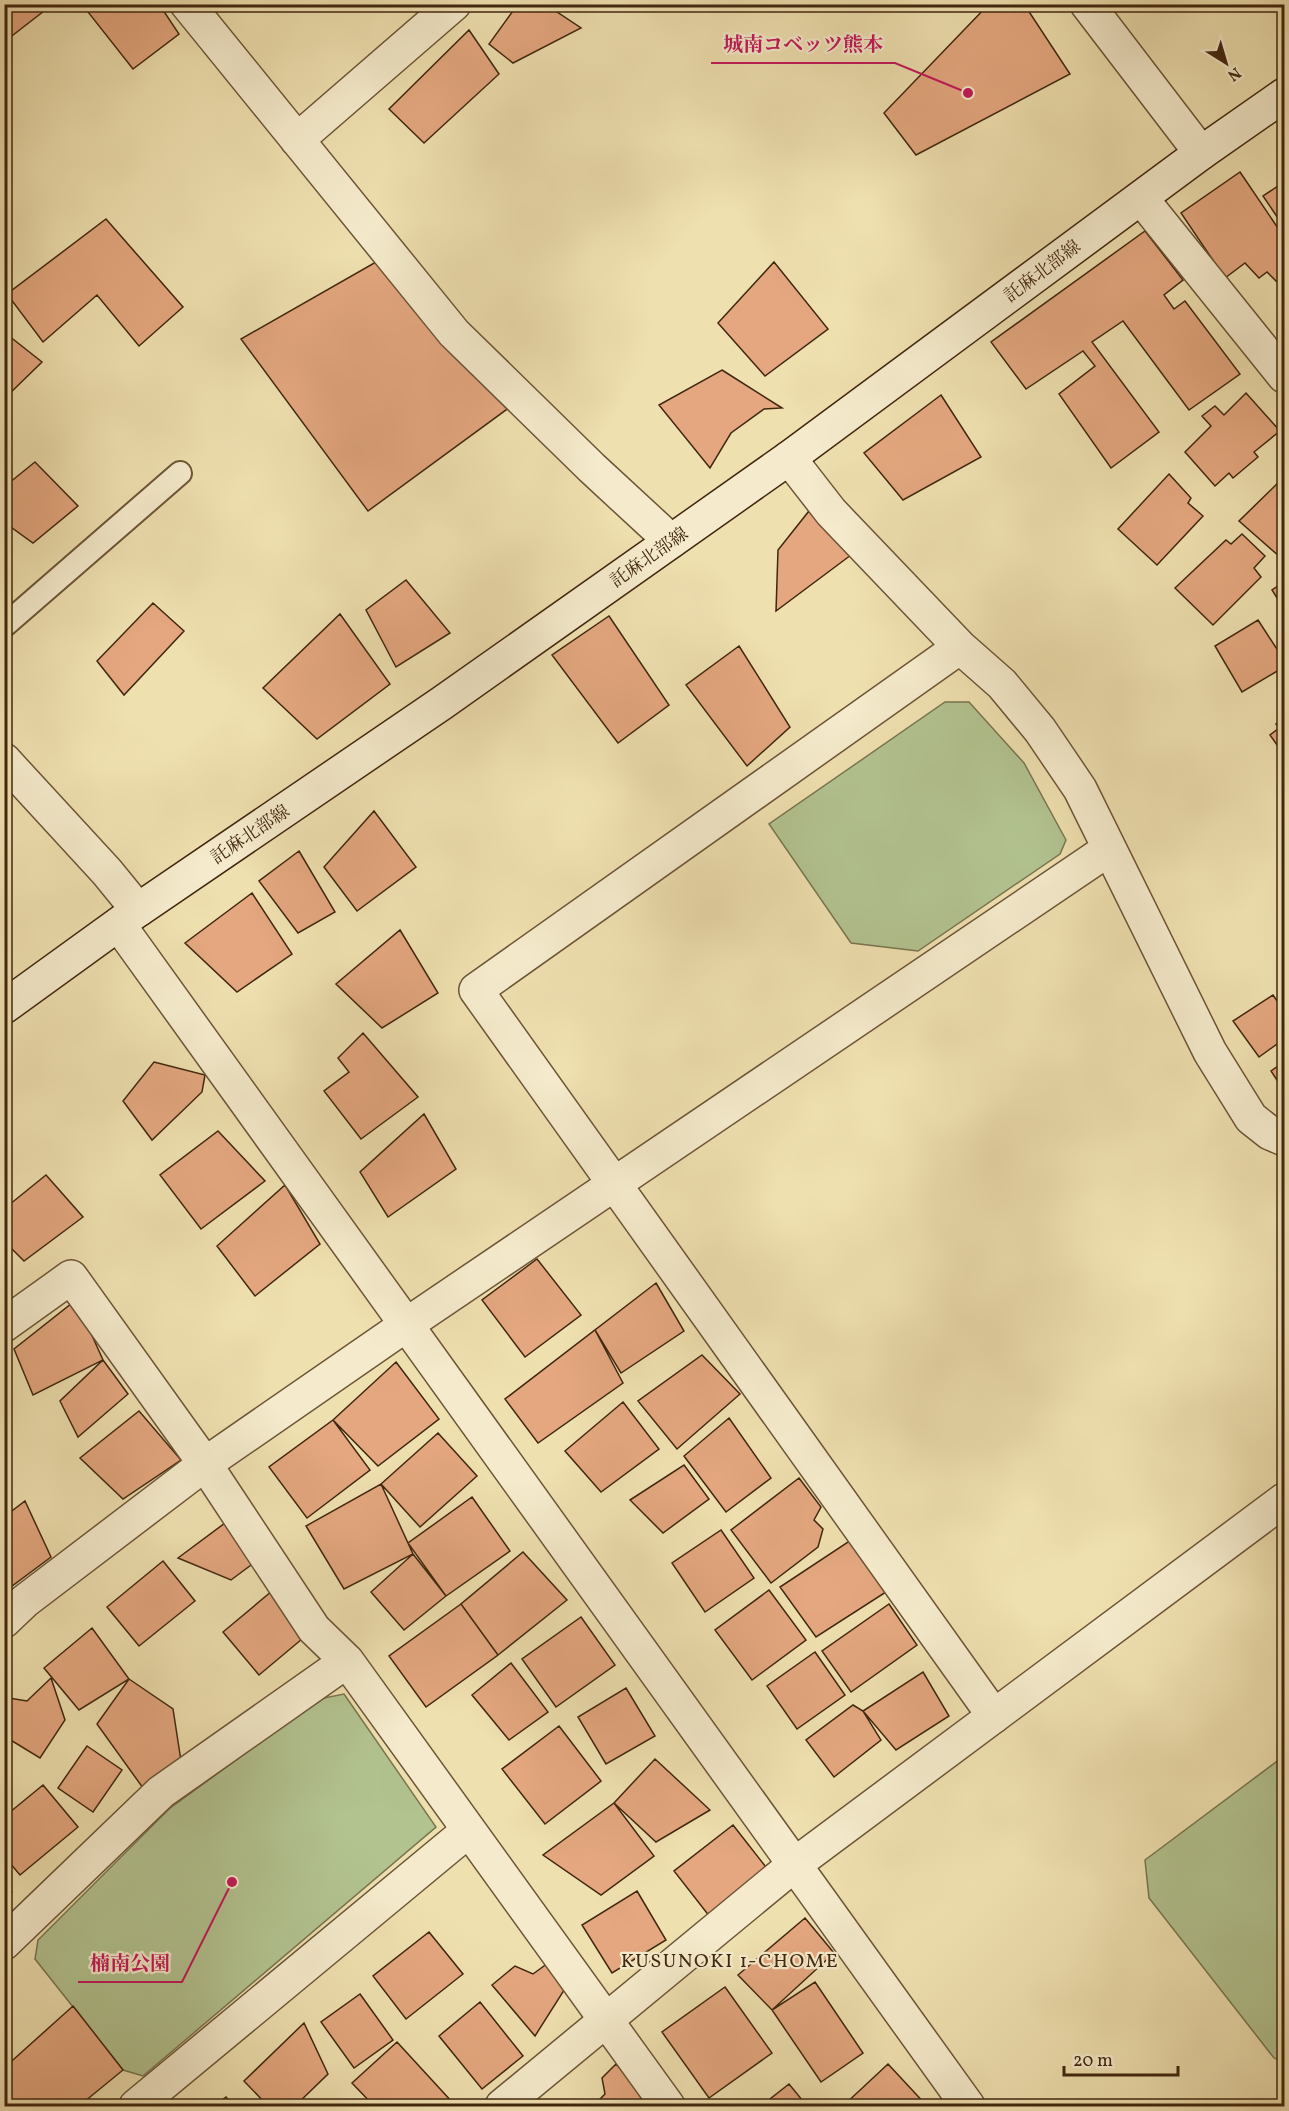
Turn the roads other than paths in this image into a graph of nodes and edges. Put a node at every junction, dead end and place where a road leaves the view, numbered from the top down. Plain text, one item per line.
1 (187, 4) edge
2 (454, 4) edge
3 (1087, 4) edge
4 (1284, 95) edge
5 (297, 140) junction
6 (1201, 153) junction
7 (1141, 198) junction
8 (1284, 376) edge
9 (789, 458) junction
10 (180, 473) dead end
11 (671, 541) junction
12 (4, 626) edge
13 (960, 647) junction
14 (4, 760) edge
15 (1109, 849) junction
16 (129, 918) junction
17 (4, 1007) edge
18 (1284, 1139) edge
19 (614, 1185) junction
20 (4, 1325) edge
21 (406, 1325) junction
22 (205, 1464) junction
23 (1284, 1500) edge
24 (4, 1621) edge
25 (347, 1661) junction
26 (994, 1716) junction
27 (469, 1830) junction
28 (794, 1865) junction
29 (4, 1943) edge
30 (605, 2019) junction
31 (136, 2106) edge
32 (502, 2106) edge
33 (668, 2106) edge
34 (968, 2106) edge

1 - 5 street
2 - 5 street
3 - 6 street
4 - 6 street, 託麻北部線
5 - 11 street
6 - 7 street, 託麻北部線
7 - 8 street
7 - 9 street, 託麻北部線
9 - 11 street, 託麻北部線
9 - 13 street
10 - 12 lane
11 - 16 street, 託麻北部線
13 - 15 street
13 - 19 street
14 - 16 street
15 - 18 street
15 - 19 street
16 - 17 street, 託麻北部線
16 - 21 street
19 - 21 street
19 - 26 street
20 - 22 street
21 - 22 street
21 - 28 street
22 - 24 street
22 - 25 street
23 - 26 street
25 - 27 street
25 - 29 street
26 - 28 street
27 - 30 street
27 - 31 street
28 - 30 street
28 - 34 street
30 - 32 street
30 - 33 street

